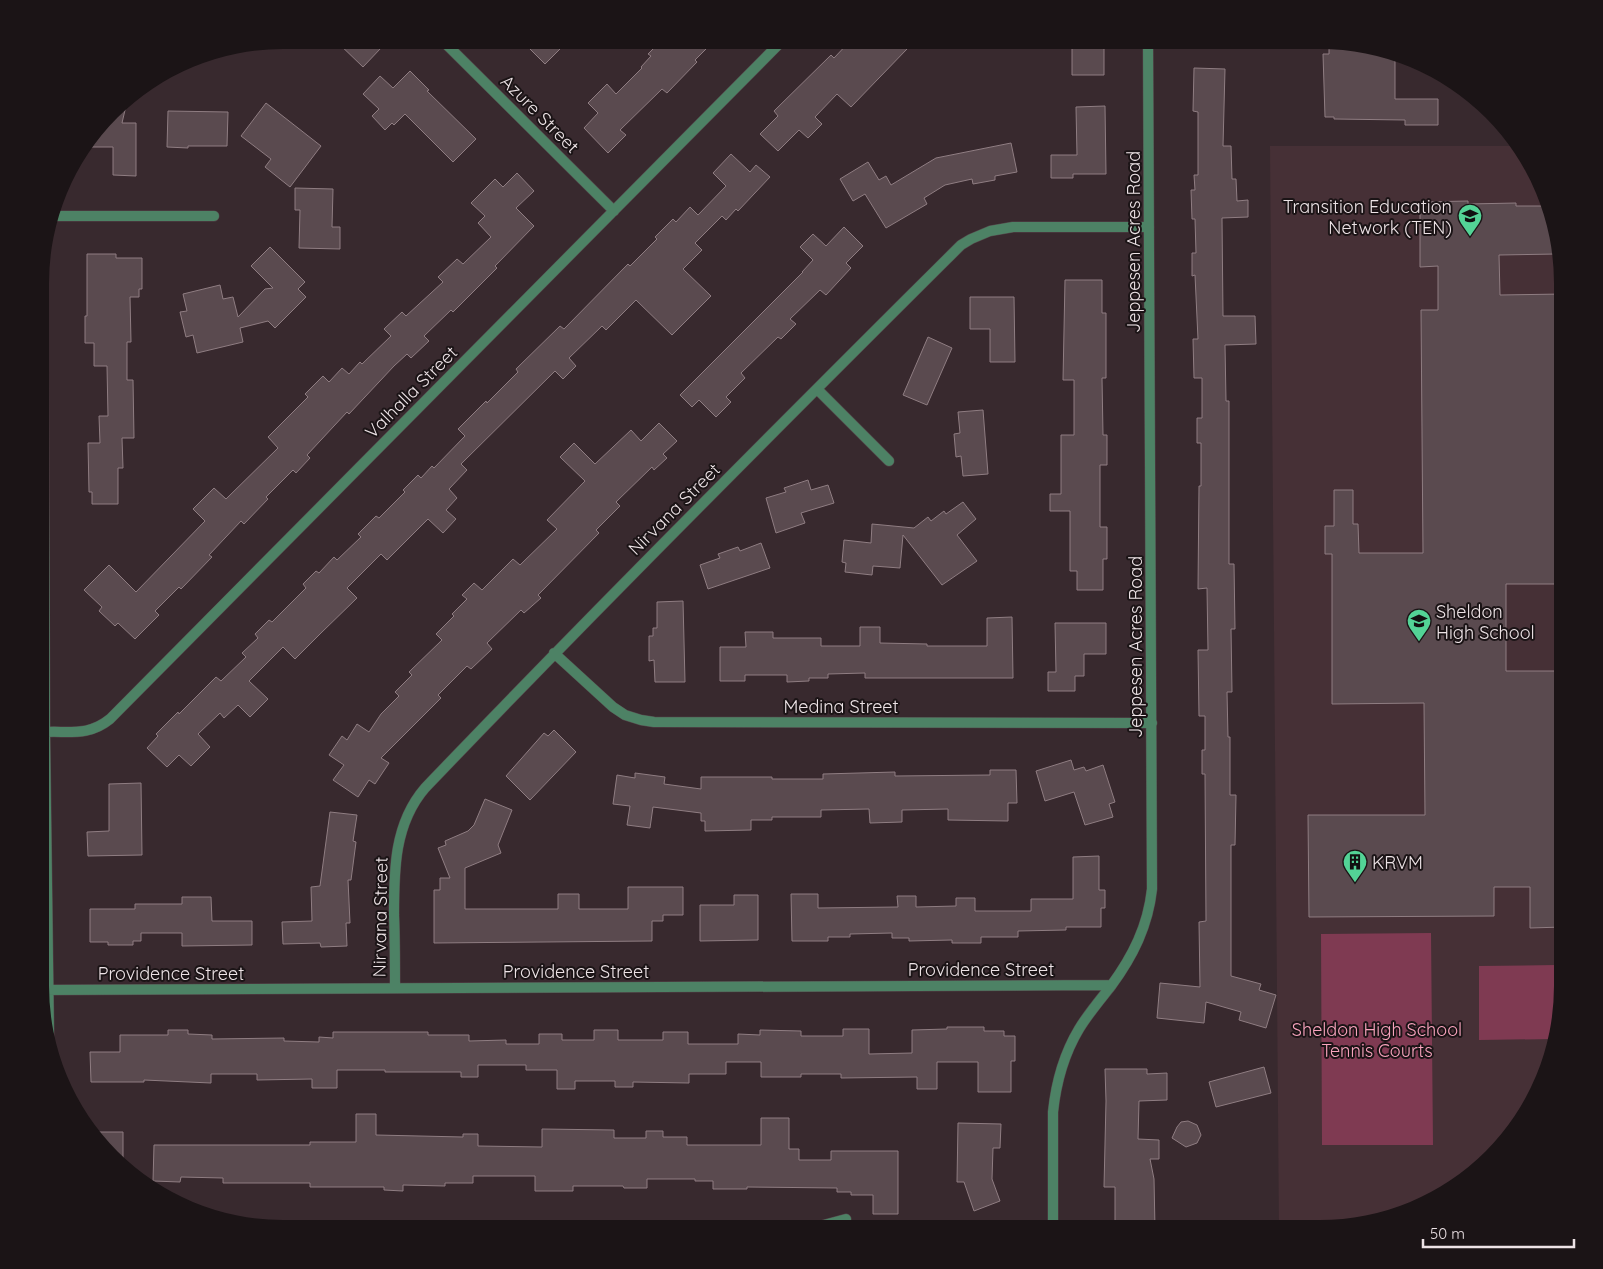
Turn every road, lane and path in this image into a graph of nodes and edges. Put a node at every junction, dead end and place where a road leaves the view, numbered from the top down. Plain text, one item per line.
1 (451, 49) edge
2 (774, 49) edge
3 (1148, 49) edge
4 (614, 211) junction
5 (59, 216) edge
6 (214, 216) dead end
7 (1149, 227) junction
8 (816, 389) junction
9 (889, 461) dead end
10 (554, 653) junction
11 (1152, 723) junction
12 (49, 732) edge
13 (1111, 985) junction
14 (395, 988) junction
15 (49, 990) edge
16 (846, 1219) dead end
17 (842, 1220) edge
18 (1053, 1220) edge

1 - 4 street, Azure Street
2 - 4 street, Valhalla Street
3 - 7 street, Jeppesen Acres Road
4 - 12 street, Valhalla Street
5 - 6 street
7 - 8 street, Nirvana Street
7 - 11 street, Jeppesen Acres Road
8 - 9 street
8 - 10 street, Nirvana Street
10 - 11 street, Medina Street
10 - 14 street, Nirvana Street
11 - 13 street, Jeppesen Acres Road
13 - 14 street, Providence Street
13 - 18 street, Jeppesen Acres Road
14 - 15 street, Providence Street
16 - 17 street

